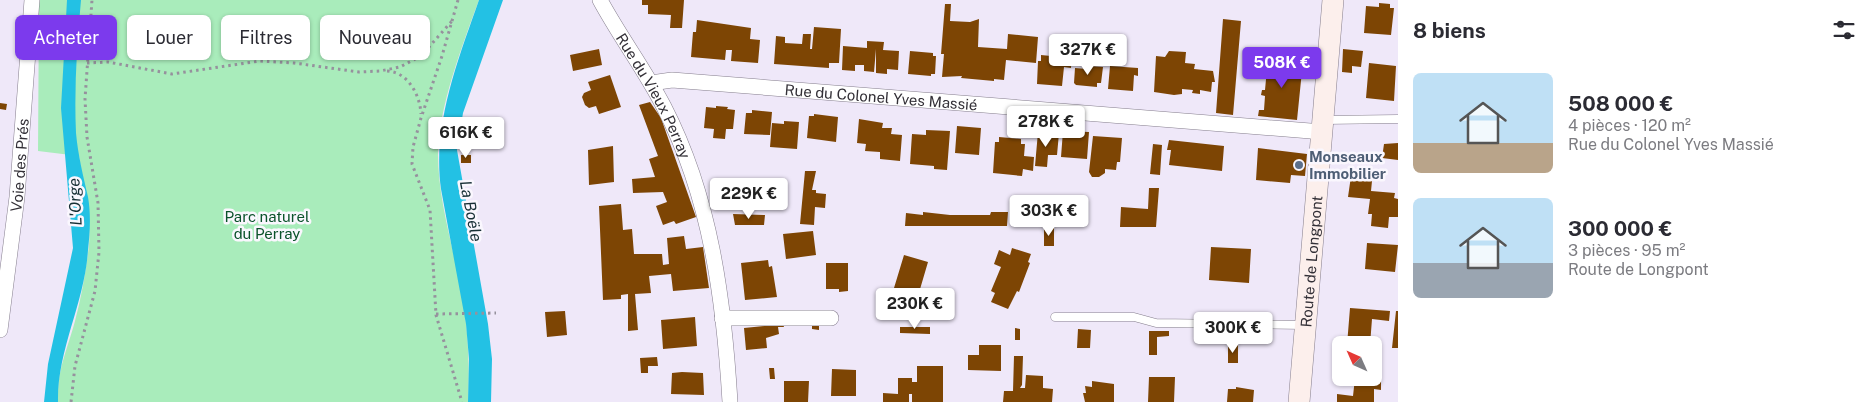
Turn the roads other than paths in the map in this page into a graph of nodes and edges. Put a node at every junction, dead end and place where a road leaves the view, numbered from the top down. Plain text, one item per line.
1 (32, 0) edge
2 (600, 0) edge
3 (1333, 0) edge
4 (651, 83) junction
5 (1398, 120) edge
6 (1323, 126) junction
7 (1055, 317) dead end
8 (722, 318) junction
9 (831, 318) dead end
10 (1306, 325) junction
11 (0, 330) edge
12 (730, 402) edge
13 (1299, 402) edge

1 - 11 street, Voie des Prés
2 - 4 street, Rue du Vieux Perray
3 - 6 main road, Route de Longpont
4 - 6 street, Rue du Colonel Yves Massié
4 - 8 street, Rue du Vieux Perray
5 - 6 lane
6 - 10 main road, Route de Longpont
7 - 10 lane
8 - 9 street
8 - 12 street, Rue du Vieux Perray
10 - 13 main road, Route de Longpont

